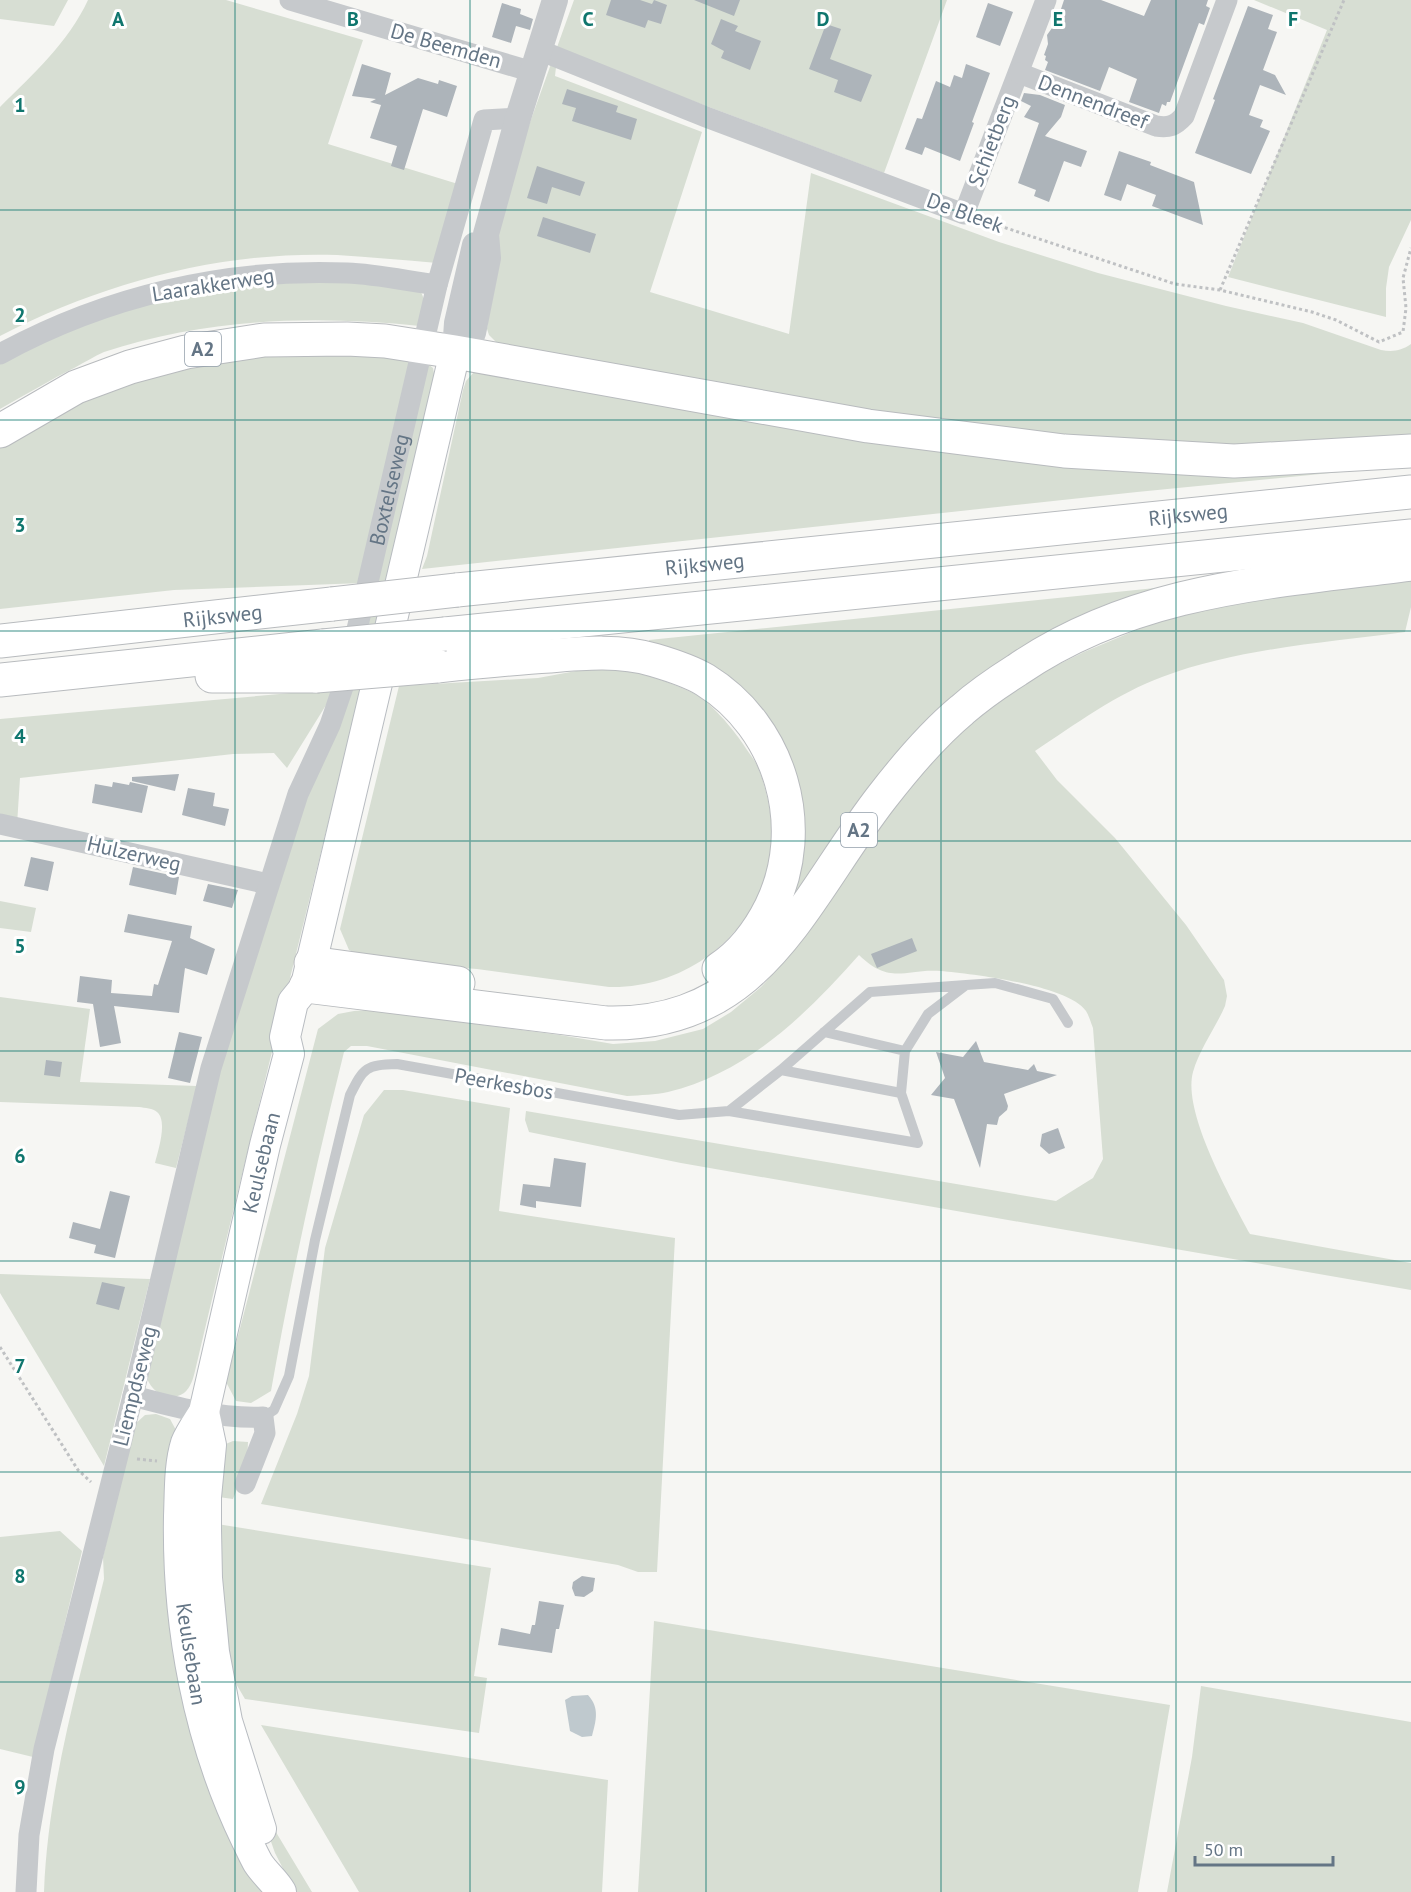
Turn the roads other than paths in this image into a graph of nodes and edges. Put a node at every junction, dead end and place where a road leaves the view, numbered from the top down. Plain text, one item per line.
1 (290, 0) edge
2 (555, 0) edge
3 (1046, 0) edge
4 (1227, 0) edge
5 (536, 61) junction
6 (1019, 73) junction
7 (518, 118) junction
8 (964, 214) joint
9 (437, 285) junction
10 (423, 347) junction
11 (455, 352) junction
12 (0, 354) edge
13 (0, 432) edge
14 (1411, 452) edge
15 (1411, 492) edge
16 (1411, 536) edge
17 (1411, 564) edge
18 (0, 641) edge
19 (319, 661) junction
20 (0, 680) edge
21 (0, 824) edge
22 (268, 884) junction
23 (308, 974) junction
24 (966, 985) junction
25 (1068, 1023) dead end
26 (824, 1032) junction
27 (905, 1051) junction
28 (289, 1054) joint
29 (781, 1070) junction
30 (901, 1093) junction
31 (729, 1111) junction
32 (133, 1396) junction
33 (204, 1412) junction
34 (263, 1417) junction
35 (245, 1484) dead end
36 (279, 1888) edge
37 (26, 1892) edge

1 - 5 street, De Beemden
2 - 5 street, Boxtelseweg
3 - 6 street, Schietberg
4 - 6 street, Dennendreef
5 - 7 street, Boxtelseweg
5 - 8 street, De Bleek
6 - 8 street, Schietberg
7 - 9 street, Boxtelseweg
7 - 11 street, Boxtelseweg
9 - 10 street, Boxtelseweg
9 - 12 street, Laarakkerweg
10 - 11 highway, A2
10 - 13 highway, A2
10 - 22 street, Boxtelseweg
11 - 14 highway, A2
11 - 23 main road, Boxtelseweg
15 - 18 highway, Rijksweg, bridge
16 - 19 highway, Rijksweg, bridge
17 - 23 highway, A2
19 - 20 highway, Rijksweg
19 - 23 highway, bridge
21 - 22 street, Hulzerweg
22 - 32 street, Liempdseweg
23 - 28 main road, Boxtelseweg
24 - 25 lane
24 - 26 lane
24 - 27 lane
26 - 27 lane
26 - 29 lane
27 - 30 lane
28 - 33 main road, Keulsebaan
29 - 30 lane
29 - 31 lane
30 - 31 lane, Peerkesbos
31 - 34 lane, Peerkesbos
32 - 33 street
32 - 37 street, Liempdseweg
33 - 34 street
33 - 36 main road, Keulsebaan
34 - 35 street

